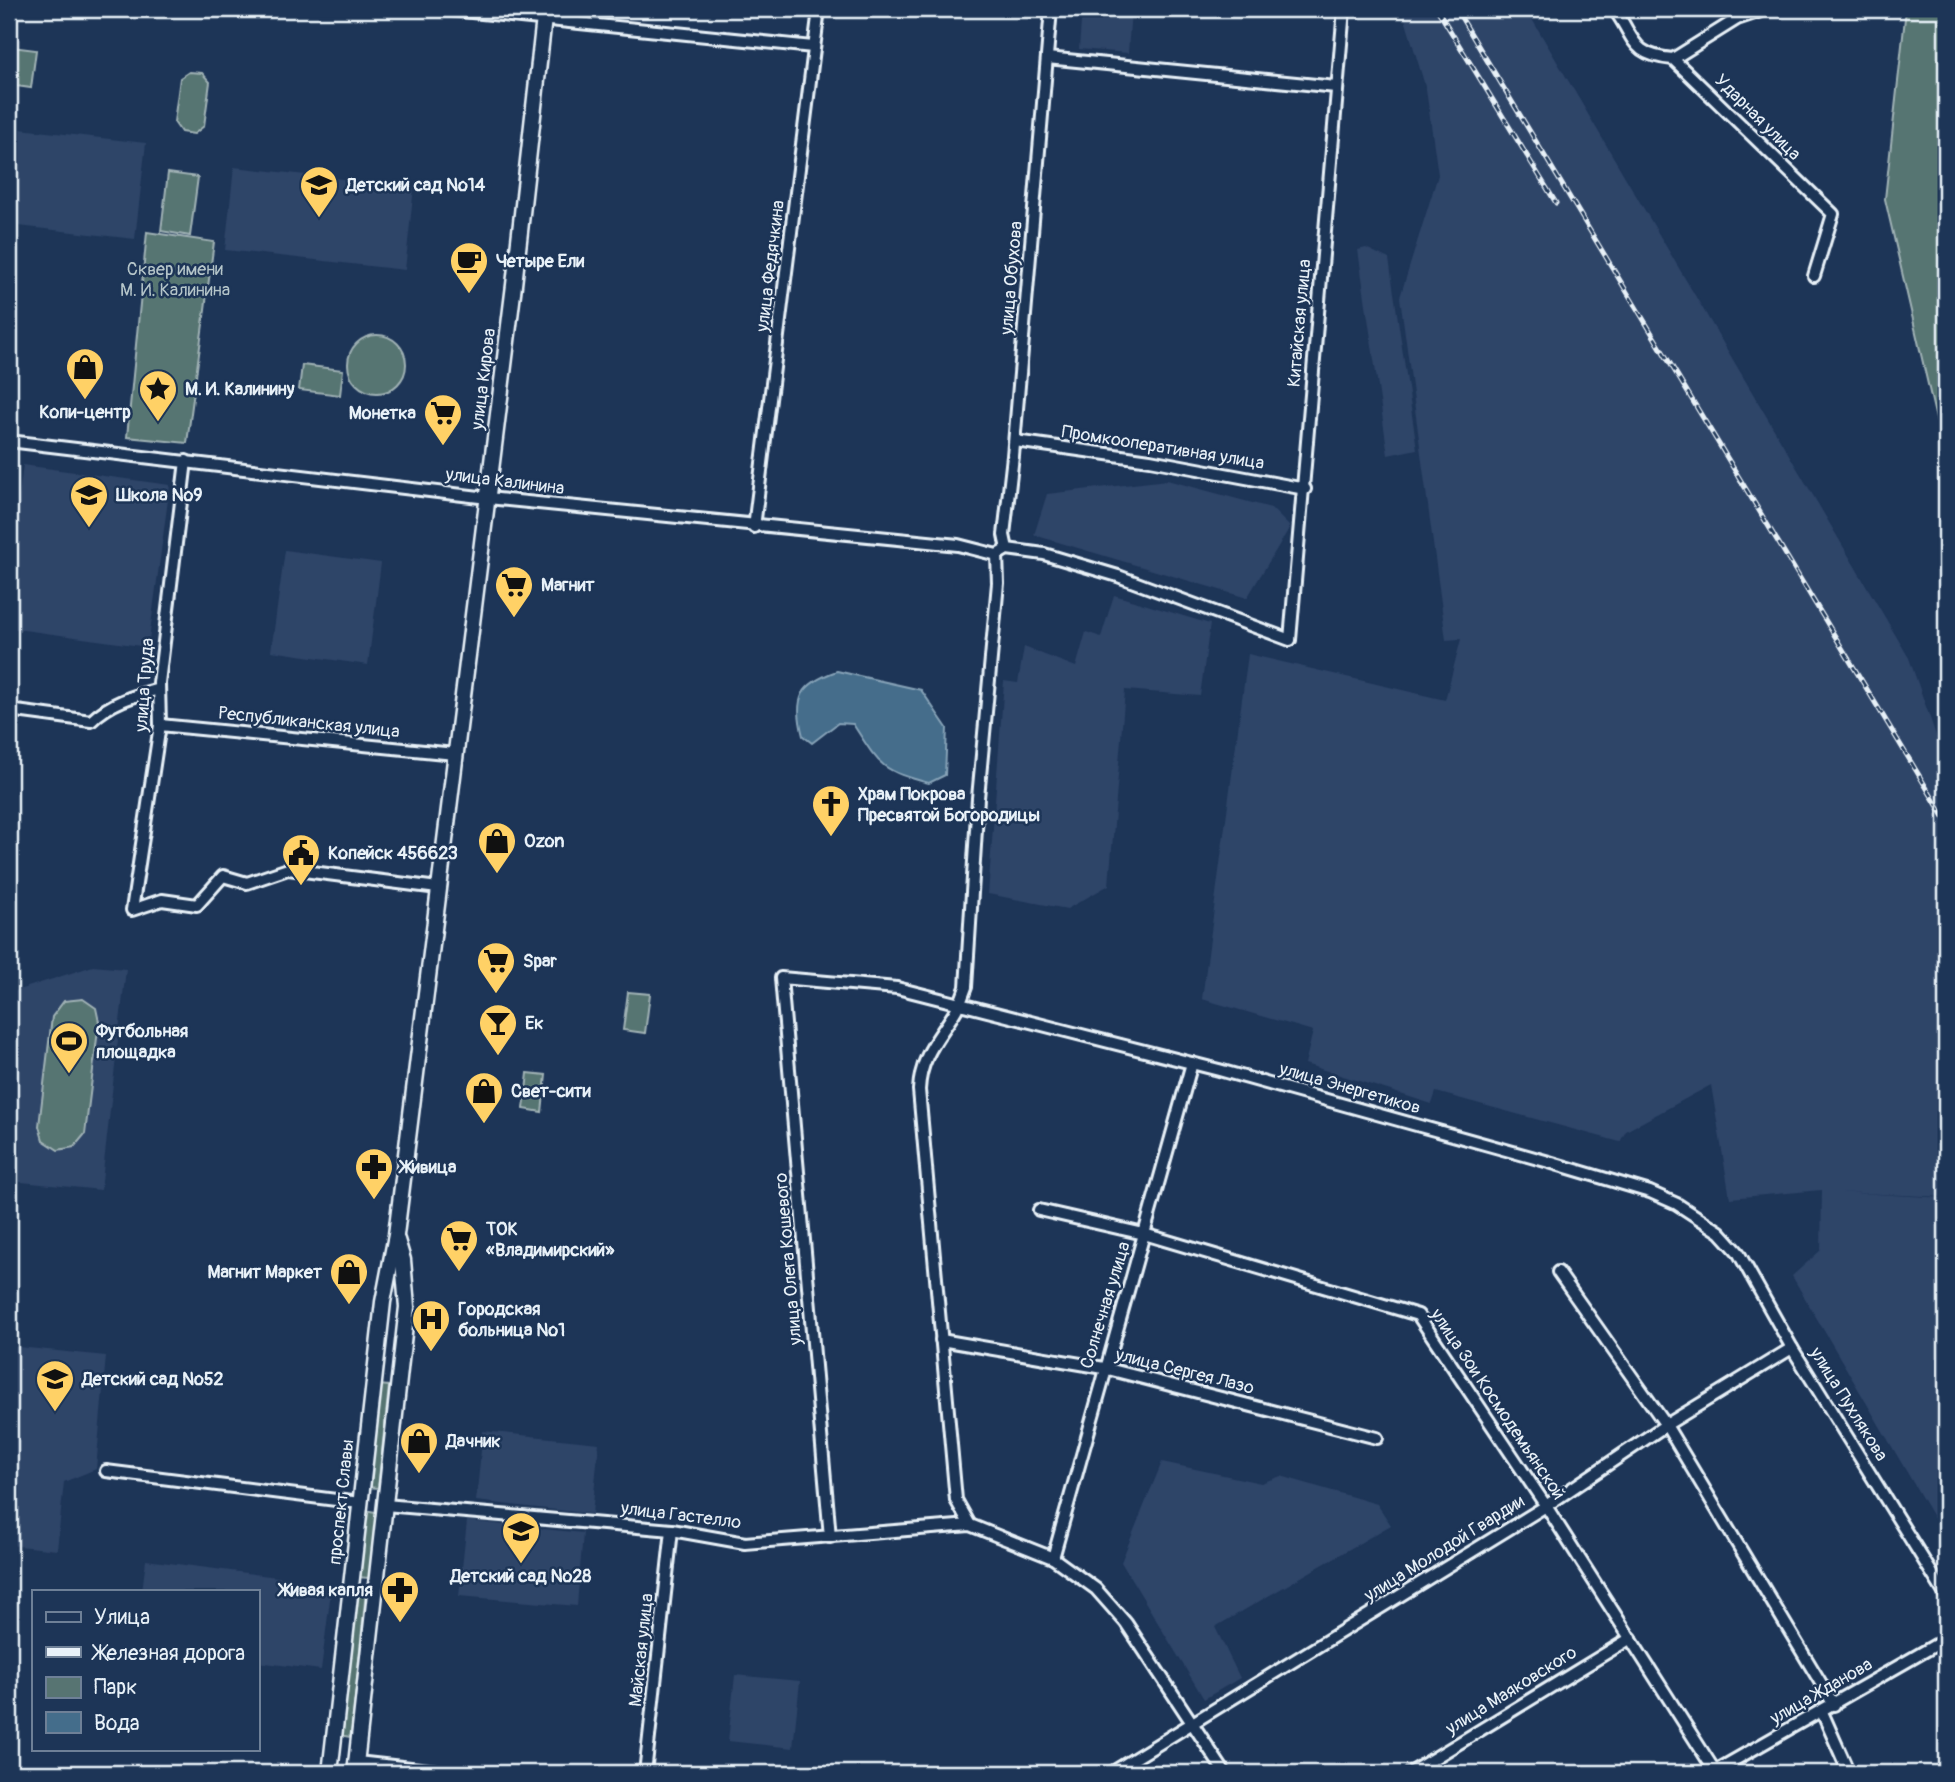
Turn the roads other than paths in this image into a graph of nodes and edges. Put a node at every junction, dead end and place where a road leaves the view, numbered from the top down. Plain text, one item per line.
1 (442, 9) edge
2 (819, 9) edge
3 (1051, 9) edge
4 (1345, 9) edge
5 (1614, 9) edge
6 (1768, 9) edge
7 (1736, 14) edge
8 (545, 15) edge
9 (813, 47) junction
10 (1046, 58) junction
11 (1673, 59) junction
12 (1336, 87) junction
13 (1814, 276) dead end
14 (9, 441) edge
15 (1015, 441) junction
16 (186, 461) junction
17 (1305, 489) junction
18 (488, 498) junction
19 (754, 527) junction
20 (1002, 552) junction
21 (159, 689) junction
22 (9, 710) edge
23 (160, 725) junction
24 (455, 754) junction
25 (438, 888) junction
26 (781, 978) joint
27 (960, 1005) junction
28 (1192, 1063) junction
29 (1039, 1210) dead end
30 (1720, 1232) joint
31 (1144, 1234) junction
32 (396, 1235) junction
33 (1558, 1272) dead end
34 (941, 1340) junction
35 (1793, 1348) junction
36 (1104, 1368) junction
37 (1666, 1424) junction
38 (1377, 1438) dead end
39 (106, 1471) dead end
40 (360, 1503) junction
41 (385, 1505) junction
42 (1546, 1506) junction
43 (970, 1525) junction
44 (672, 1530) junction
45 (830, 1536) junction
46 (1053, 1558) junction
47 (351, 1585) junction
48 (376, 1588) junction
49 (1946, 1596) edge
50 (1631, 1637) junction
51 (1946, 1639) edge
52 (1834, 1705) junction
53 (1822, 1712) junction
54 (1192, 1724) junction
55 (330, 1767) edge
56 (356, 1768) edge
57 (456, 1773) edge
58 (645, 1773) edge
59 (1111, 1773) edge
60 (1225, 1773) edge
61 (1410, 1773) edge
62 (1714, 1773) edge
63 (1849, 1773) edge

1 - 8 street
2 - 9 street, улица Федячкина
3 - 10 street, улица Обухова
4 - 12 street, Китайская улица
5 - 11 street, Ударная улица
6 - 7 street
7 - 11 street
8 - 9 street
8 - 18 main road, улица Кирова
9 - 19 street, улица Федячкина
10 - 12 street
10 - 15 street, улица Обухова
11 - 13 street, Ударная улица
12 - 17 street, Китайская улица
14 - 16 street, улица Калинина
15 - 17 street, Промкооперативная улица
15 - 20 street, улица Обухова
16 - 18 street, улица Калинина
16 - 21 street, улица Труда
17 - 20 street, Китайская улица
18 - 19 street, улица Калинина
18 - 24 main road, улица Кирова
19 - 20 street, улица Калинина
20 - 27 street, улица Обухова
21 - 22 street
21 - 23 street, улица Труда
23 - 24 street, Республиканская улица
23 - 25 street, улица Труда
24 - 25 main road, проспект Славы
25 - 32 main road, проспект Славы
26 - 27 street, улица Энергетиков
26 - 45 street, улица Олега Кошевого
27 - 28 street, улица Энергетиков
27 - 34 street
28 - 30 street, улица Энергетиков
28 - 31 street, Солнечная улица
29 - 31 street, улица Зои Космодемьянской
30 - 35 street, улица Пухлякова
31 - 36 street, Солнечная улица
31 - 42 street, улица Зои Космодемьянской
32 - 40 main road, проспект Славы
32 - 41 main road, проспект Славы
33 - 37 street
34 - 36 street, улица Сергея Лазо
34 - 43 street
35 - 37 street, улица Молодой Гвардии
35 - 49 street, улица Пухлякова
36 - 38 street, улица Сергея Лазо
36 - 46 street, Солнечная улица
37 - 42 street, улица Молодой Гвардии
37 - 52 street
39 - 40 street, улица Гастелло
40 - 41 main road, улица Гастелло
40 - 47 main road, проспект Славы
41 - 44 street, улица Гастелло
41 - 48 main road, проспект Славы
42 - 50 street, улица Зои Космодемьянской
42 - 54 street, улица Молодой Гвардии
43 - 45 street, улица Гастелло
43 - 46 street, улица Гастелло
44 - 45 street, улица Гастелло
44 - 58 street, Майская улица
46 - 54 street, улица Гастелло
47 - 48 main road
47 - 55 main road, проспект Славы
48 - 56 main road, проспект Славы
50 - 61 street, улица Маяковского
50 - 62 street, улица Зои Космодемьянской
51 - 52 street, улица Жданова
52 - 53 street, улица Жданова
53 - 62 street, улица Жданова
53 - 63 street
54 - 59 street, улица Молодой Гвардии
54 - 60 street, улица Гастелло
55 - 56 main road
56 - 57 street

